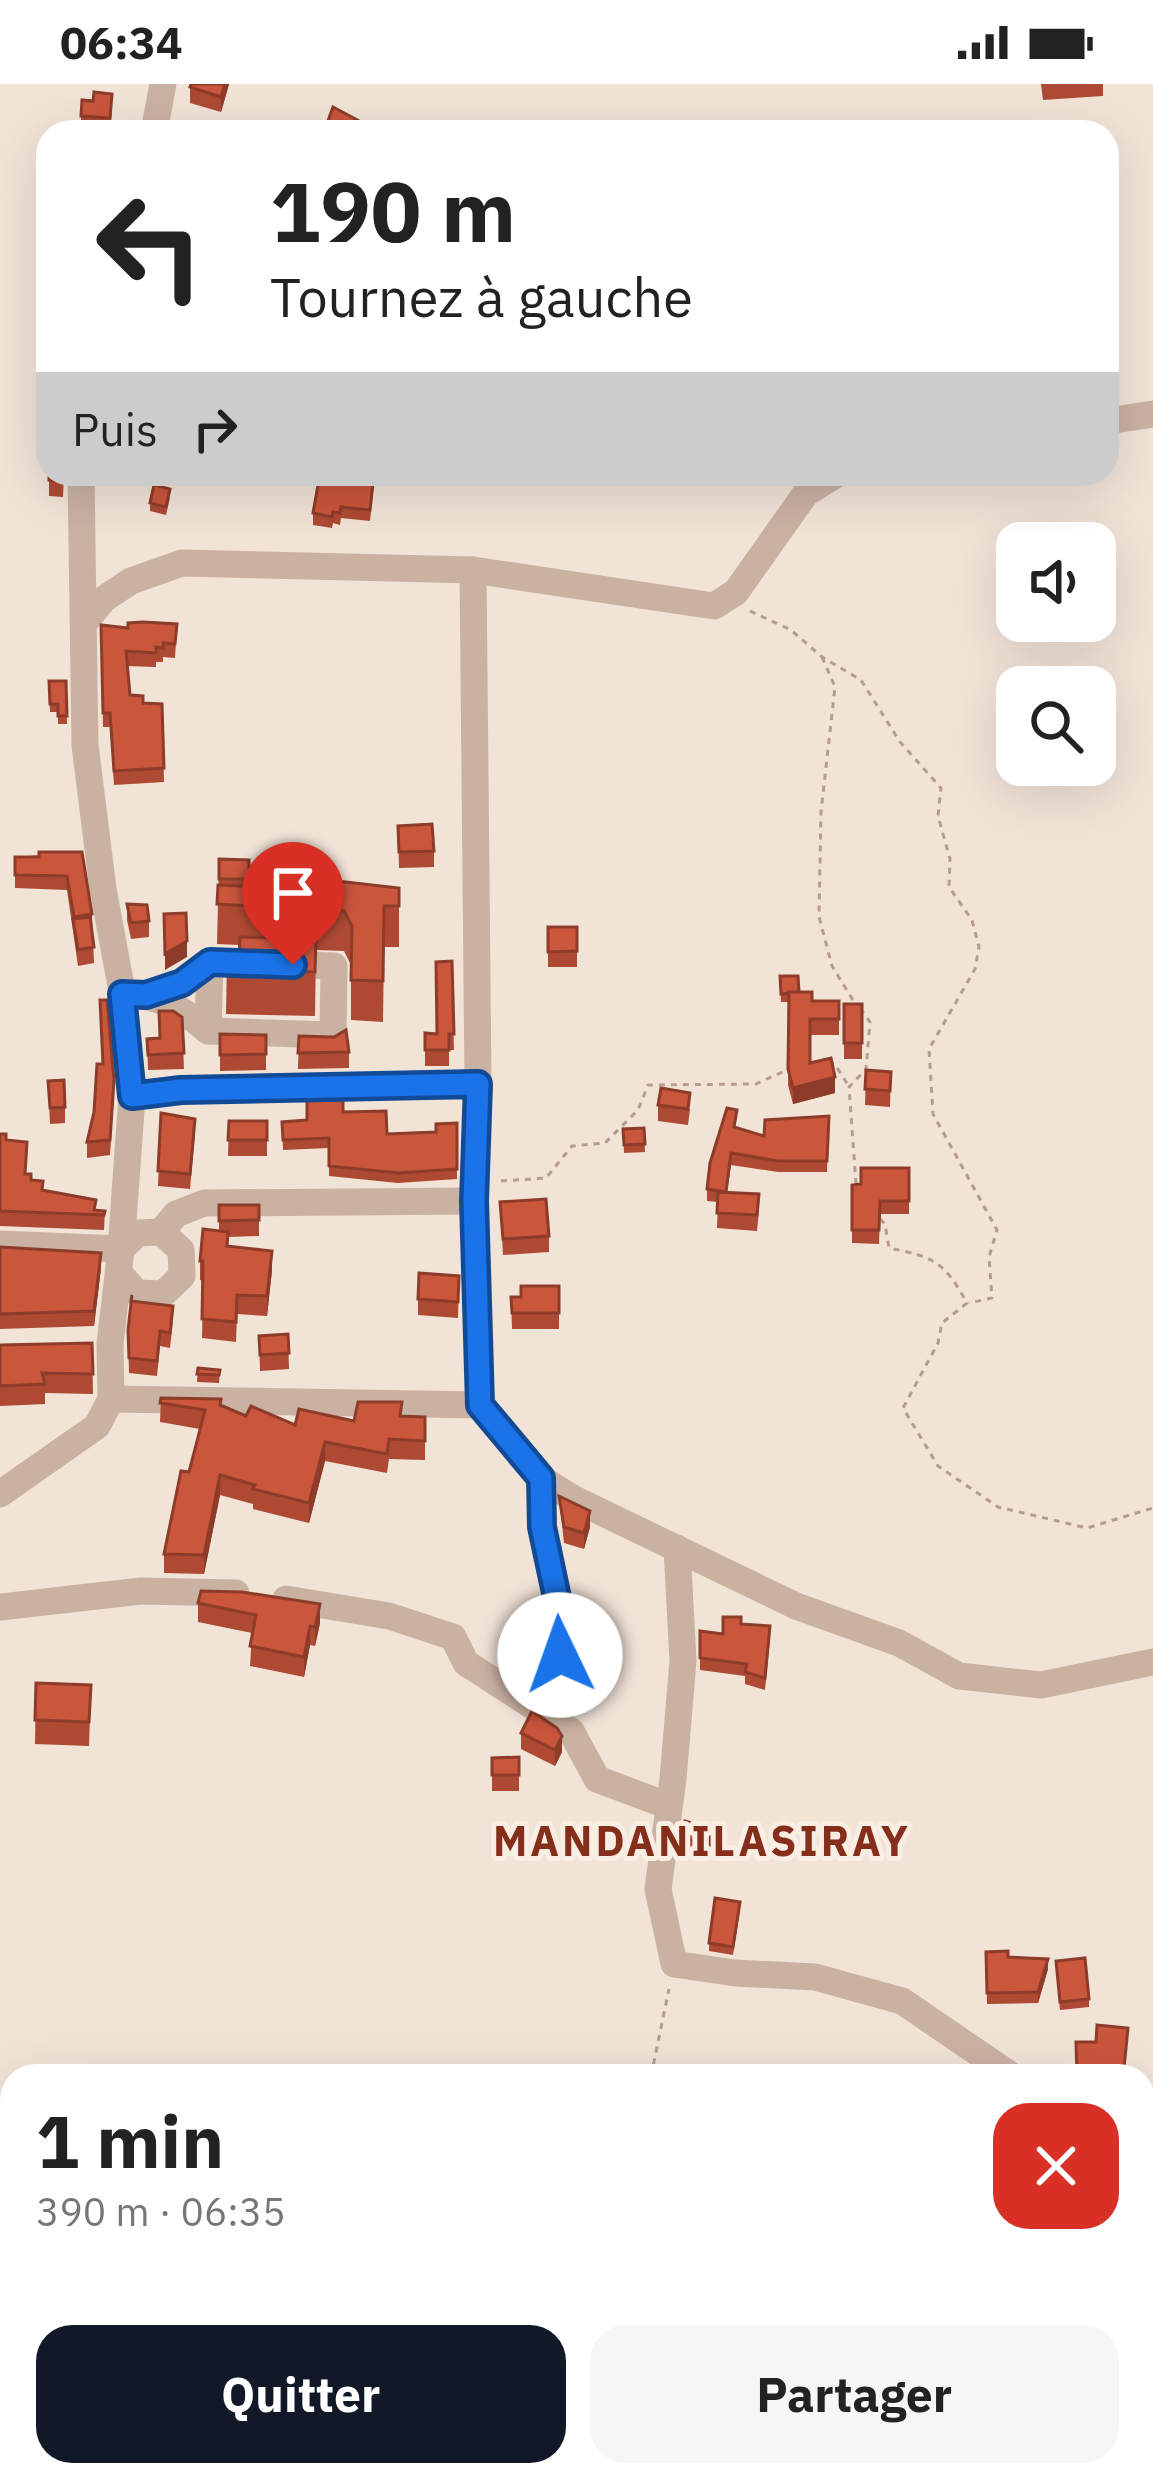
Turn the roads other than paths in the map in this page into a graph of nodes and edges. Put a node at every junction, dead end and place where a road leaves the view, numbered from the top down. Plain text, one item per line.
1 (163, 84) edge
2 (156, 120) edge
3 (1153, 414) edge
4 (1119, 419) edge
5 (81, 486) edge
6 (818, 486) edge
7 (473, 570) junction
8 (85, 622) junction
9 (210, 962) junction
10 (134, 994) junction
11 (208, 1031) junction
12 (478, 1084) junction
13 (132, 1096) junction
14 (474, 1192) junction
15 (161, 1232) junction
16 (0, 1244) edge
17 (120, 1261) junction
18 (110, 1399) junction
19 (480, 1405) junction
20 (541, 1478) junction
21 (0, 1494) edge
22 (677, 1548) junction
23 (0, 1607) edge
24 (1153, 1662) edge
25 (526, 1701) junction
26 (669, 1806) junction
27 (995, 2064) edge

1 - 2 street
3 - 4 street
5 - 8 street
6 - 7 street
7 - 8 street
7 - 12 street
8 - 10 street
9 - 10 street
9 - 11 street
9 - 11 street
10 - 11 street
10 - 13 street
12 - 13 street
12 - 14 street
13 - 17 street
14 - 15 street
14 - 19 street
15 - 17 street
15 - 17 street
16 - 17 street
17 - 18 street
18 - 19 street
18 - 21 street
19 - 20 street
20 - 22 street
20 - 25 street
22 - 24 street
22 - 26 street
23 - 25 street
25 - 26 street
26 - 27 street

